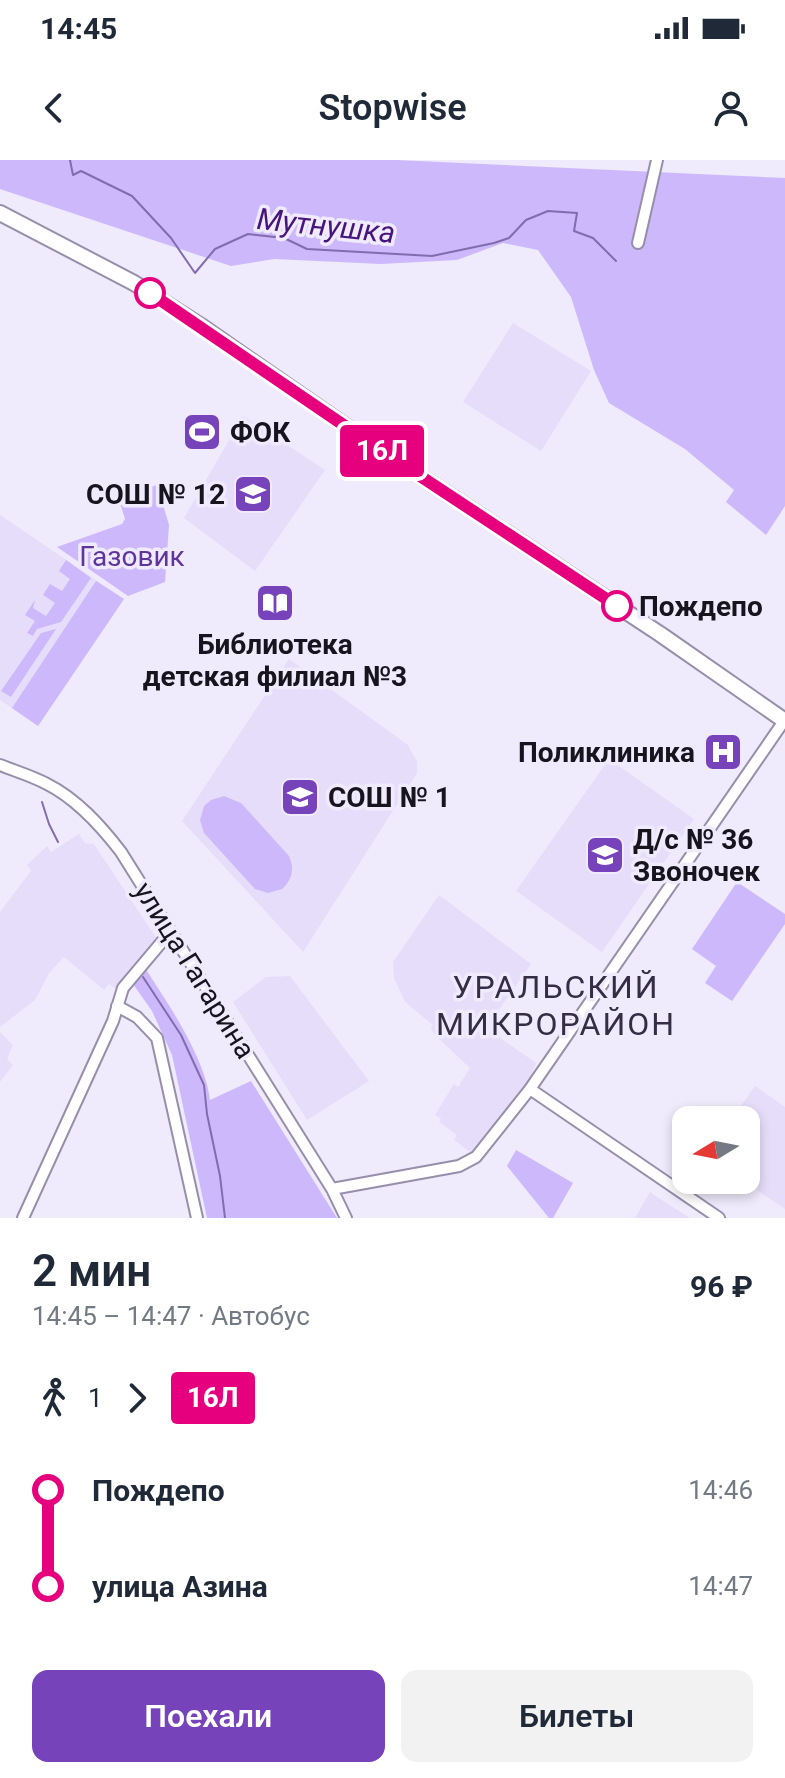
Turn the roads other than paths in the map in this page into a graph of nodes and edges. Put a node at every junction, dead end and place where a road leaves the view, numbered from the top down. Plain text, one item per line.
1 (657, 160) edge
2 (0, 213) edge
3 (638, 243) dead end
4 (785, 721) edge
5 (0, 765) edge
6 (171, 931) junction
7 (117, 1006) junction
8 (530, 1089) junction
9 (332, 1189) junction
10 (23, 1218) edge
11 (197, 1218) edge
12 (346, 1218) edge
13 (719, 1218) edge

1 - 3 street
2 - 4 main road
4 - 8 street
5 - 6 street, улица Гагарина
6 - 7 street
6 - 9 street, улица Гагарина
7 - 10 street
7 - 11 street
8 - 9 street
8 - 13 street
9 - 12 street, улица Гагарина

